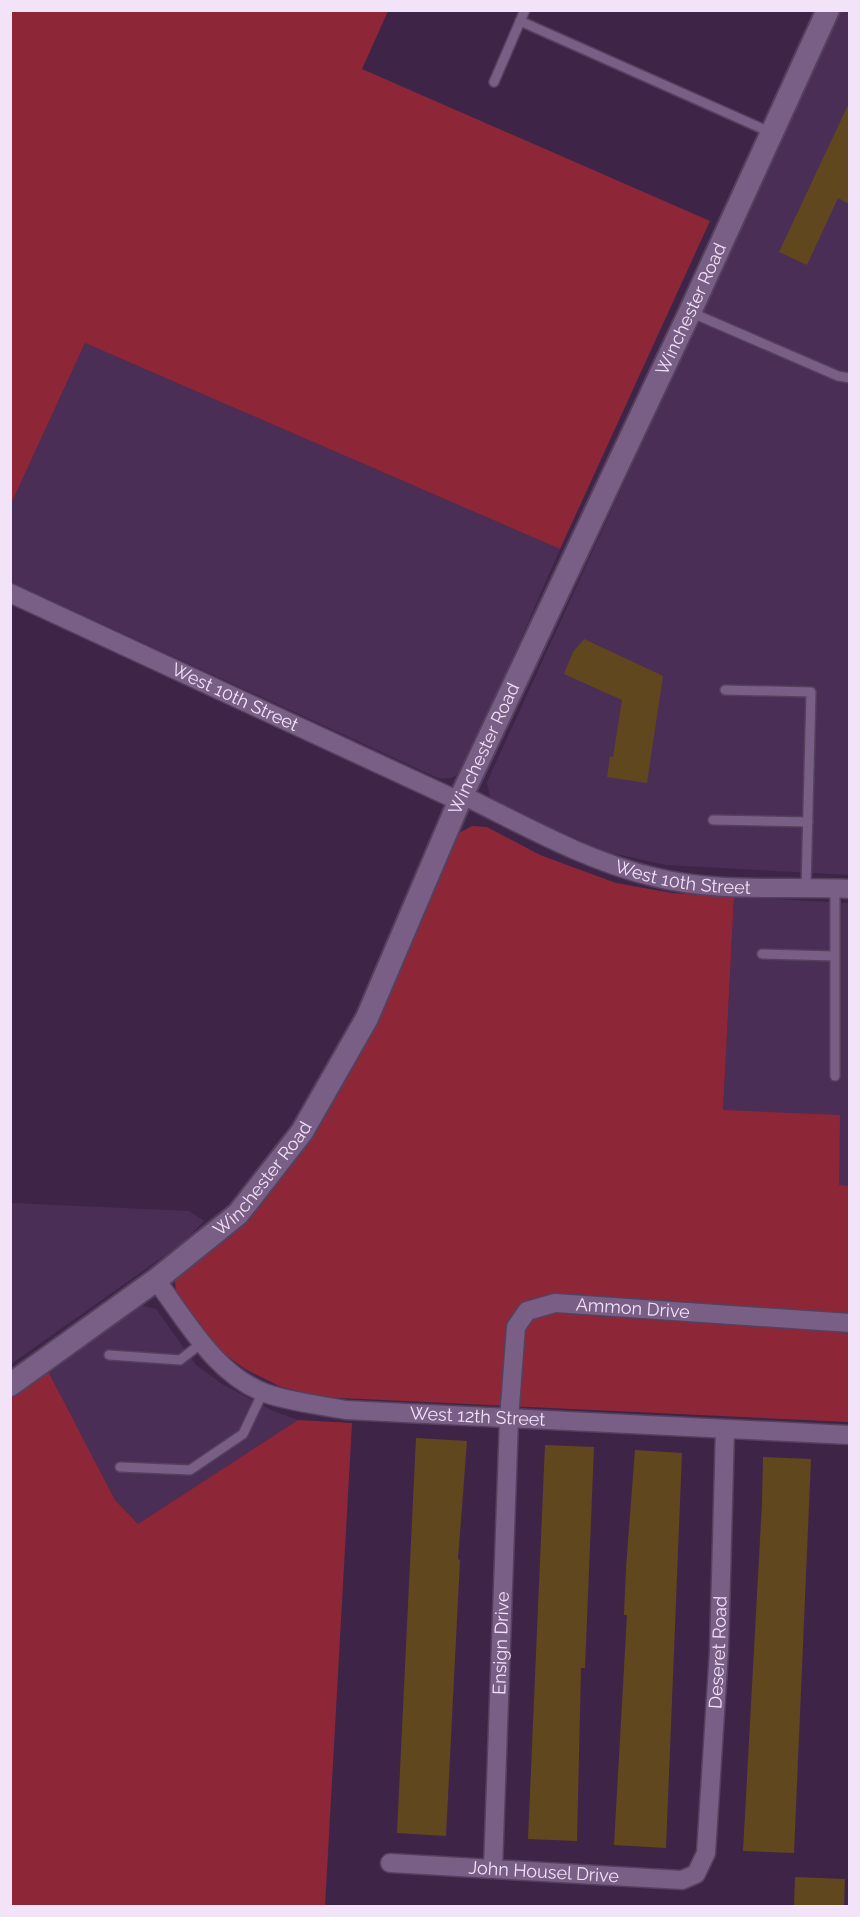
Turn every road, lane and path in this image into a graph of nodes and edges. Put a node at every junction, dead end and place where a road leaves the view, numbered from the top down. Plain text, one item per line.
1 (525, 10) edge
2 (828, 10) edge
3 (520, 21) junction
4 (494, 82) dead end
5 (772, 133) junction
6 (690, 312) junction
7 (849, 378) edge
8 (10, 593) edge
9 (725, 690) dead end
10 (461, 798) junction
11 (713, 820) dead end
12 (808, 822) junction
13 (806, 888) junction
14 (842, 889) edge
15 (762, 954) dead end
16 (834, 956) junction
17 (835, 1076) dead end
18 (156, 1280) junction
19 (849, 1323) edge
20 (203, 1342) junction
21 (109, 1355) dead end
22 (10, 1385) edge
23 (264, 1392) junction
24 (509, 1419) junction
25 (725, 1429) junction
26 (849, 1435) edge
27 (120, 1467) dead end
28 (390, 1863) dead end
29 (493, 1868) junction
30 (696, 1874) joint

1 - 3 lane
2 - 5 street, Winchester Road
3 - 4 lane
3 - 5 lane
5 - 6 street, Winchester Road
6 - 7 lane
6 - 10 street, Winchester Road
8 - 10 street, West 10th Street
9 - 12 lane
10 - 13 street, West 10th Street
10 - 18 street, Winchester Road
11 - 12 lane
12 - 13 lane
13 - 14 street, West 10th Street
14 - 16 lane
15 - 16 lane
16 - 17 lane
18 - 20 street, West 12th Street
18 - 22 street, Winchester Road
19 - 24 street, Ammon Drive
20 - 21 lane
20 - 23 street, West 12th Street
23 - 24 street, West 12th Street
23 - 27 lane
24 - 25 street, West 12th Street
24 - 29 street, Ensign Drive
25 - 26 street, West 12th Street
25 - 30 street, Deseret Road
28 - 29 street, John Housel Drive
29 - 30 street, John Housel Drive

